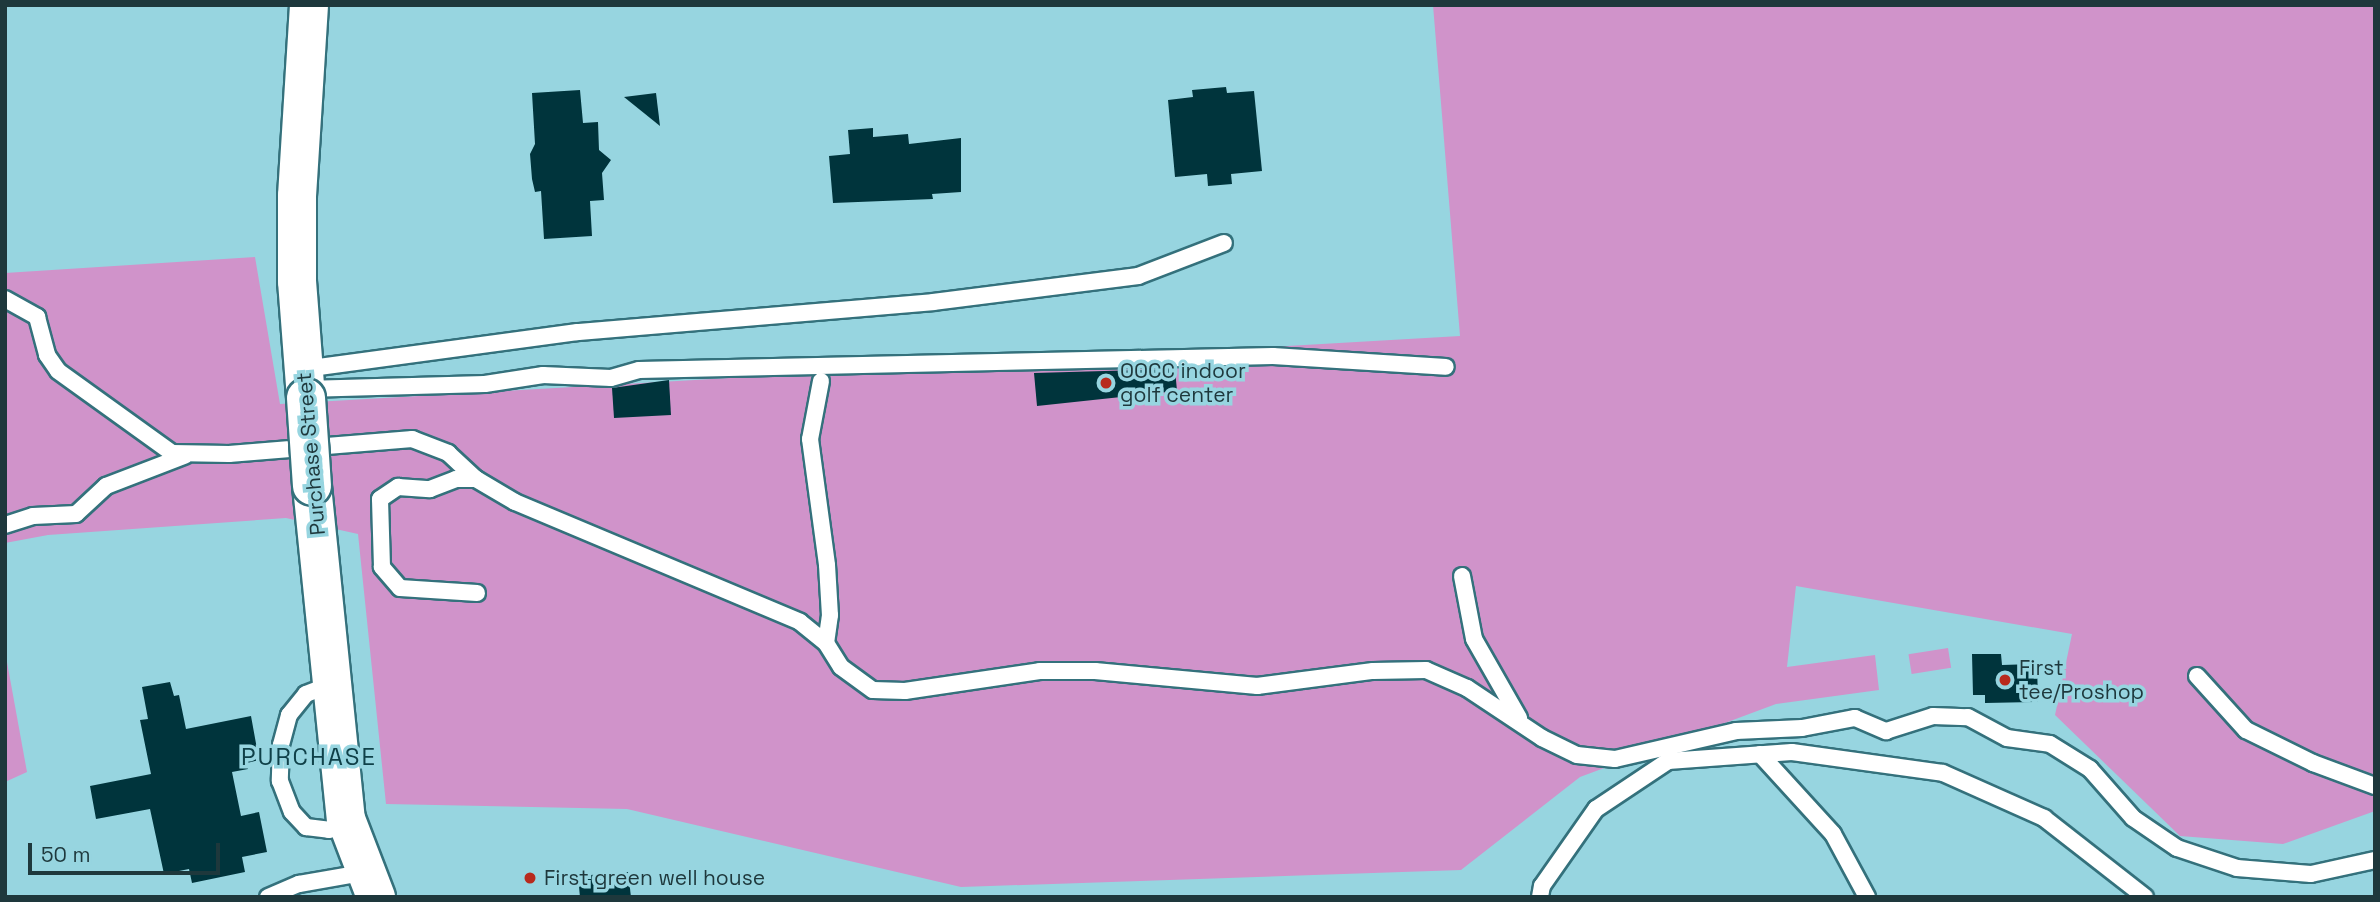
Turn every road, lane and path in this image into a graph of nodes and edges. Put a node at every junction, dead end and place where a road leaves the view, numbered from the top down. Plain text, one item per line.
1 (309, 5) edge
2 (1224, 243) dead end
3 (5, 299) edge
4 (1446, 367) dead end
5 (821, 381) dead end
6 (305, 386) junction
7 (194, 453) junction
8 (476, 479) junction
9 (5, 526) edge
10 (1462, 576) dead end
11 (477, 593) dead end
12 (826, 643) junction
13 (2197, 676) dead end
14 (334, 683) junction
15 (1522, 724) junction
16 (1760, 754) junction
17 (2375, 786) edge
18 (348, 825) junction
19 (2375, 860) edge
20 (372, 885) edge
21 (268, 897) edge
22 (1540, 897) edge
23 (1867, 897) edge
24 (2145, 897) edge

1 - 6 main road, Purchase Street
2 - 6 lane
3 - 7 lane
4 - 6 lane
5 - 12 lane
6 - 14 main road, Purchase Street, bridge
7 - 8 lane
7 - 9 lane
8 - 11 lane
8 - 12 lane
10 - 15 lane
12 - 15 lane
13 - 17 lane
14 - 18 main road, Purchase Street
14 - 18 lane
15 - 19 lane
16 - 22 lane
16 - 23 lane
16 - 24 lane
18 - 20 main road, Purchase Street
20 - 21 lane

